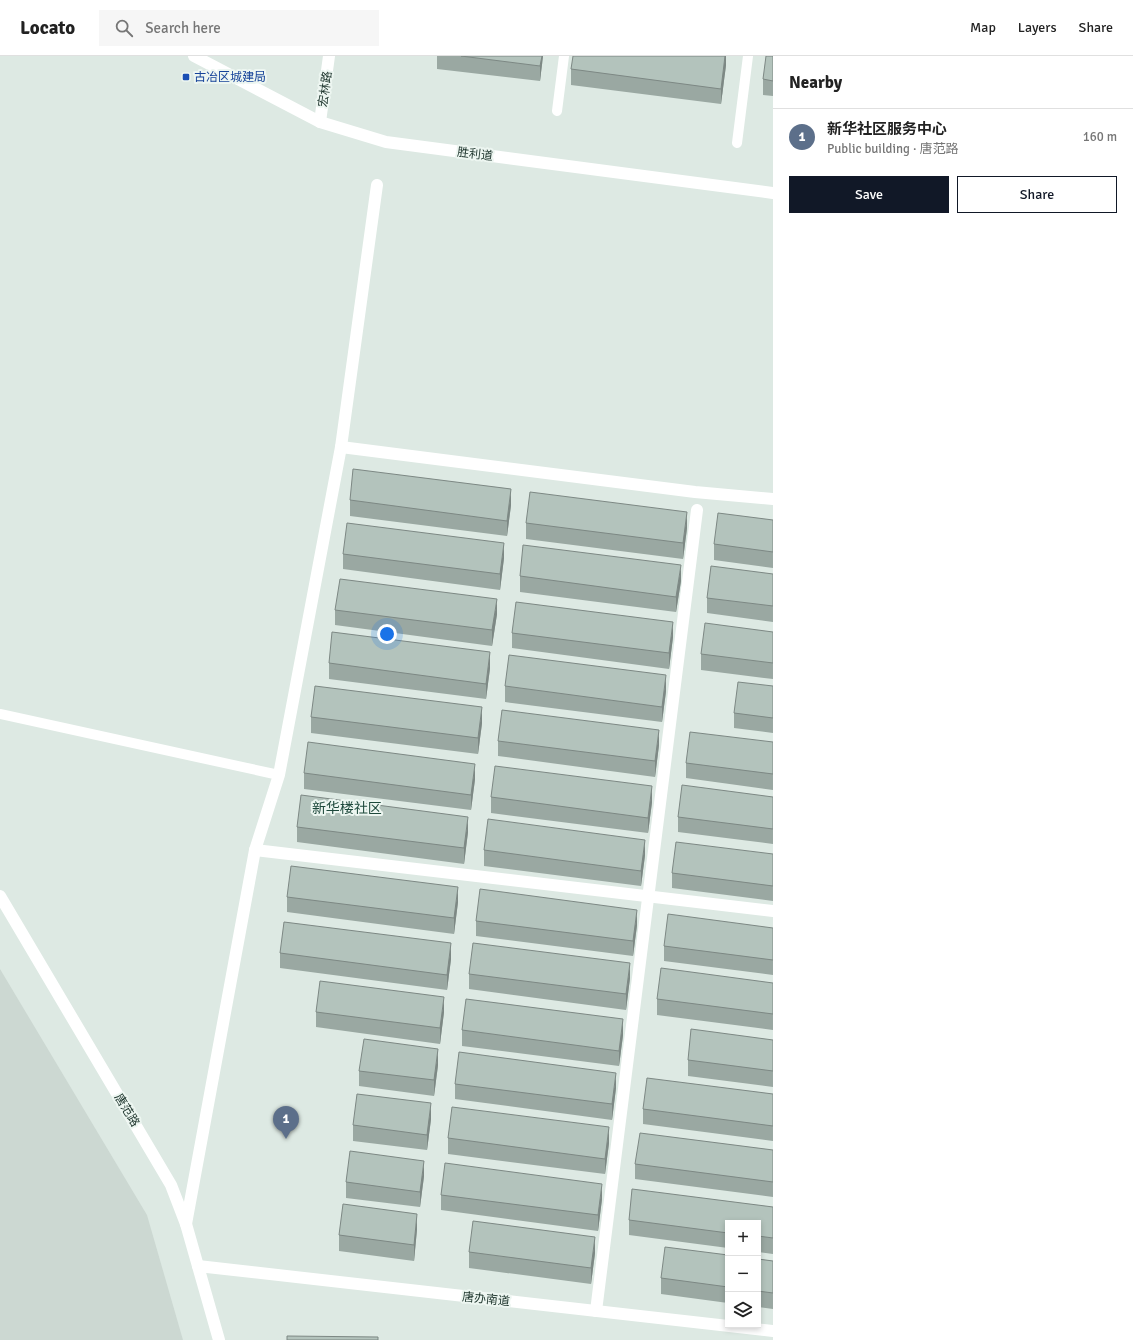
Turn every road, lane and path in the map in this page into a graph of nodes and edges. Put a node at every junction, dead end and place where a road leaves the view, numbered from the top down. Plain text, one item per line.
1 (194, 56) edge
2 (329, 56) edge
3 (564, 56) edge
4 (748, 56) edge
5 (557, 111) dead end
6 (320, 122) junction
7 (737, 143) dead end
8 (377, 185) dead end
9 (773, 193) edge
10 (341, 446) junction
11 (773, 499) edge
12 (697, 510) dead end
13 (0, 714) edge
14 (279, 775) junction
15 (256, 850) junction
16 (0, 896) edge
17 (648, 896) junction
18 (773, 911) edge
19 (186, 1224) junction
20 (198, 1266) junction
21 (596, 1311) junction
22 (773, 1331) edge
23 (219, 1340) edge

1 - 6 street, 胜利道
2 - 6 street, 宏林路
3 - 5 lane
4 - 7 lane
6 - 9 street, 胜利道
8 - 10 street
10 - 11 street
10 - 14 street
12 - 17 street
13 - 14 lane
14 - 15 street
15 - 17 street
15 - 19 street
16 - 19 street, 唐范路
17 - 18 street
17 - 21 street
19 - 20 street, 唐范路
20 - 21 street, 唐办南道
20 - 23 street, 唐范路
21 - 22 street, 唐办南道

